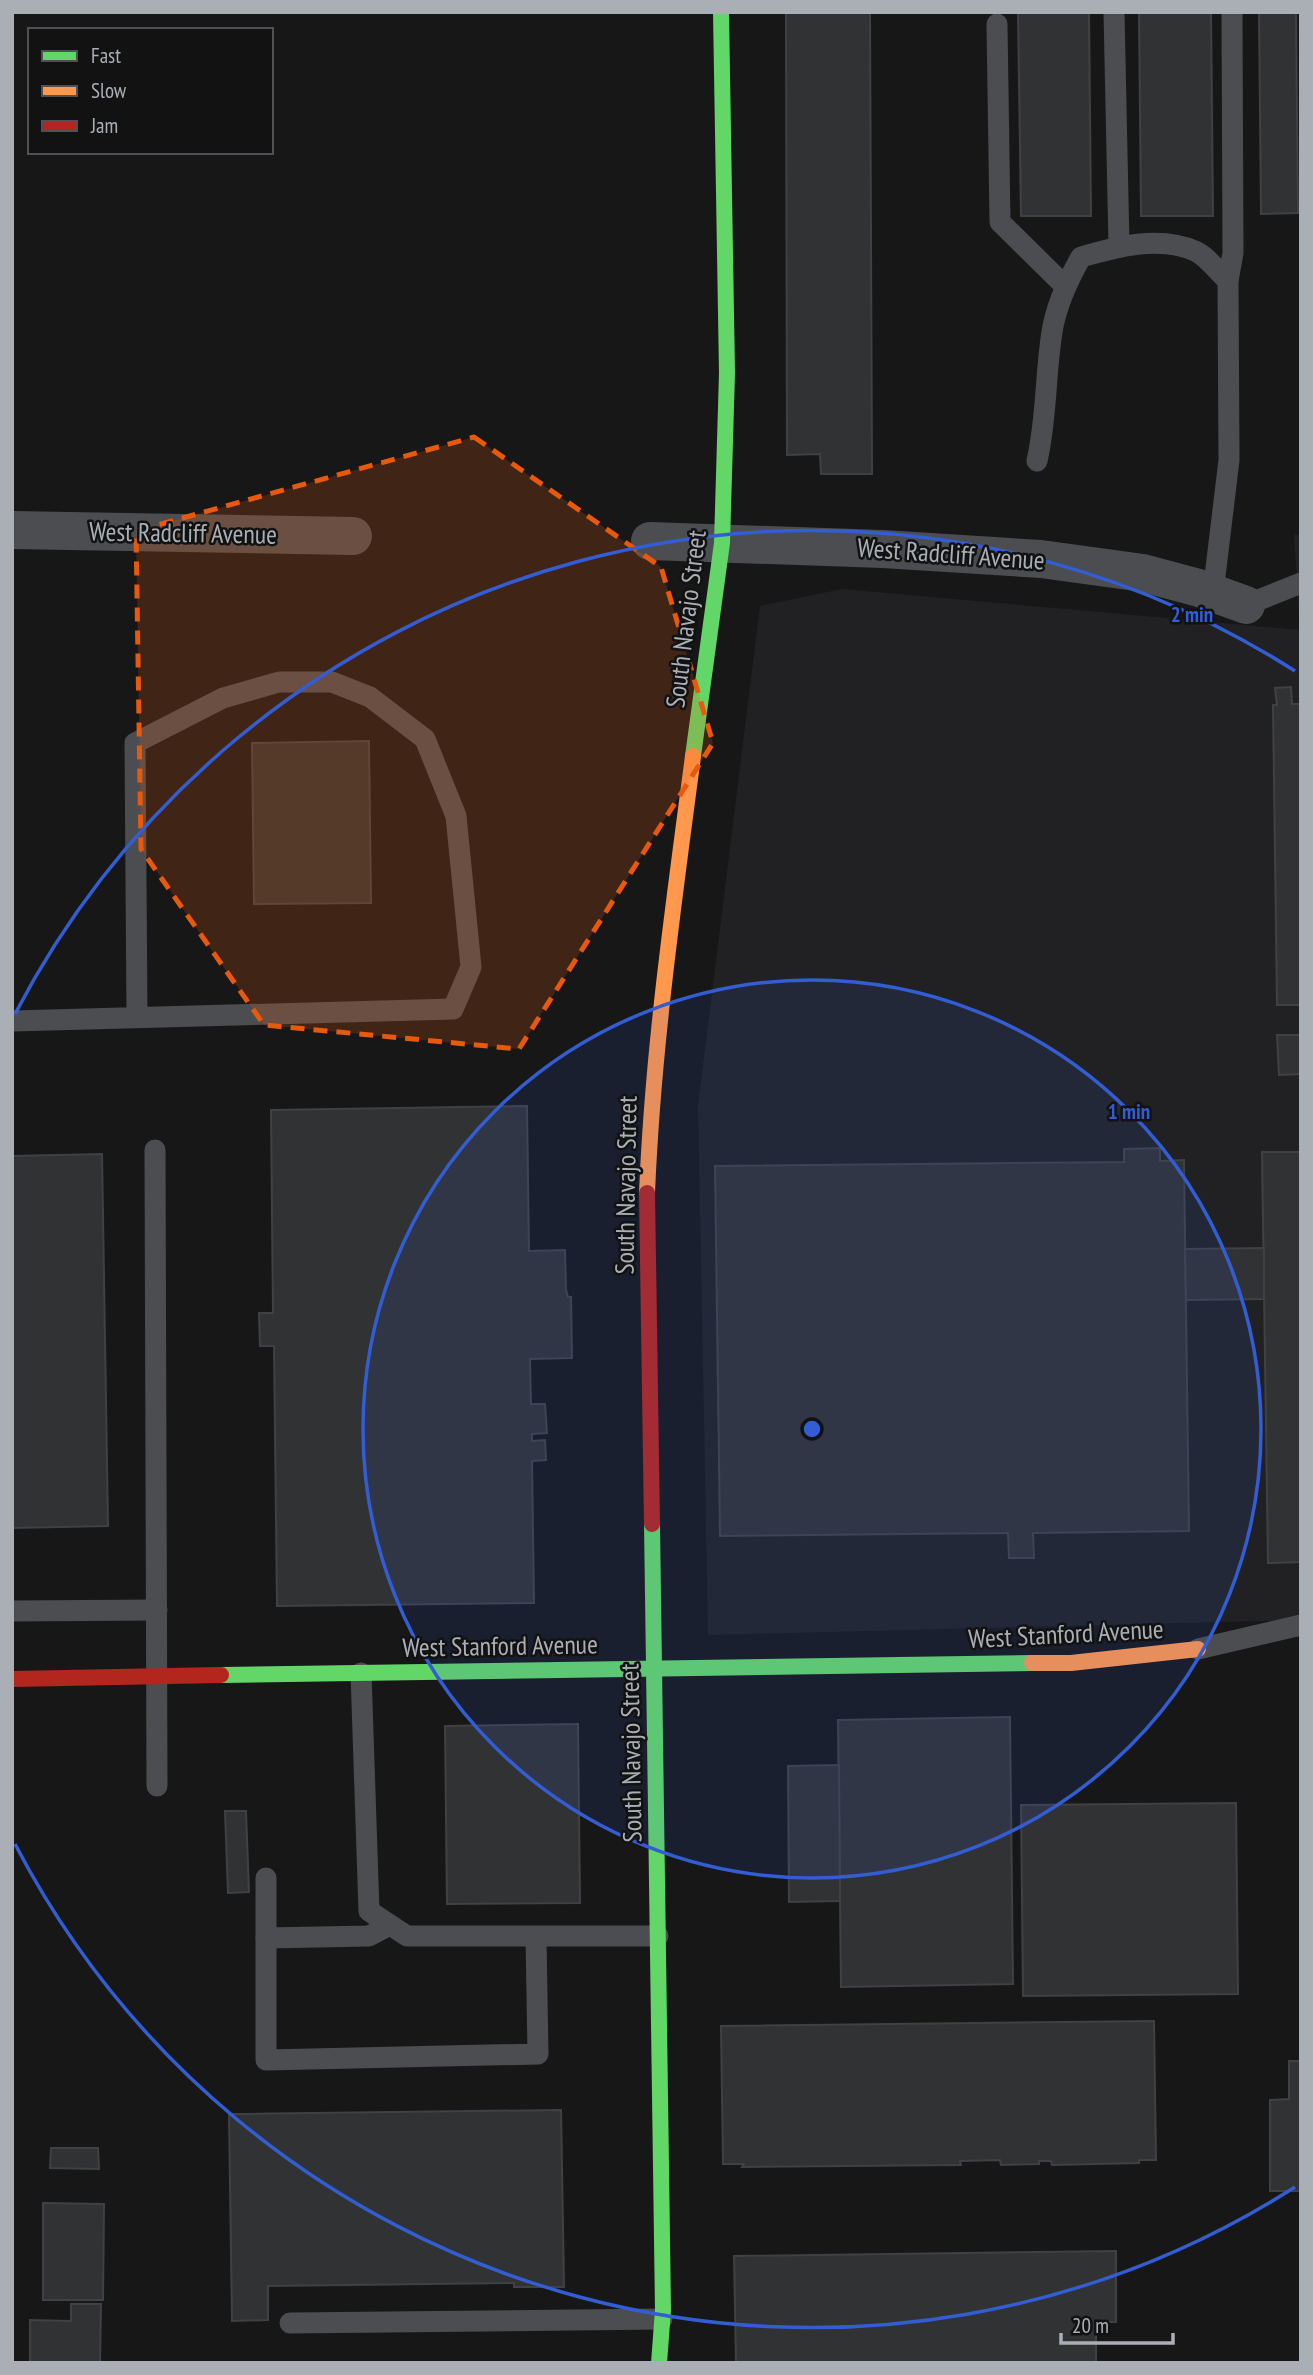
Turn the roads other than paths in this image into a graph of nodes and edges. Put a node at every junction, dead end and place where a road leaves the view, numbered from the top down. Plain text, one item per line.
1 (721, 12) edge
2 (1114, 12) edge
3 (1232, 12) edge
4 (997, 24) dead end
5 (1119, 246) junction
6 (1228, 281) junction
7 (1065, 286) junction
8 (1037, 461) dead end
9 (12, 530) edge
10 (353, 536) dead end
11 (650, 541) dead end
12 (722, 543) junction
13 (1301, 583) edge
14 (1230, 599) junction
15 (137, 1017) junction
16 (12, 1020) edge
17 (155, 1150) dead end
18 (156, 1610) junction
19 (12, 1611) edge
20 (1301, 1625) edge
21 (1198, 1649) joint
22 (654, 1668) junction
23 (361, 1673) junction
24 (157, 1677) junction
25 (12, 1679) edge
26 (157, 1786) dead end
27 (266, 1878) dead end
28 (390, 1925) junction
29 (657, 1936) junction
30 (537, 1937) junction
31 (266, 1938) junction
32 (662, 2319) junction
33 (290, 2323) dead end
34 (659, 2363) edge

1 - 12 street, South Navajo Street
2 - 5 lane
3 - 6 lane
4 - 7 lane
5 - 6 lane
5 - 7 lane
6 - 14 lane
7 - 8 lane
9 - 10 street, West Radcliff Avenue
11 - 12 street, West Radcliff Avenue
12 - 14 street, West Radcliff Avenue
12 - 22 street, South Navajo Street
13 - 14 lane
15 - 15 lane
15 - 16 lane
17 - 18 lane
18 - 19 lane
18 - 24 lane
20 - 21 lane
21 - 22 street, West Stanford Avenue
22 - 23 street, West Stanford Avenue
22 - 29 street, South Navajo Street
23 - 24 street, West Stanford Avenue
23 - 28 lane
24 - 25 street, West Stanford Avenue
24 - 26 lane
27 - 31 lane
28 - 30 lane
28 - 31 lane
29 - 30 lane
29 - 32 street, South Navajo Street
30 - 31 lane
32 - 33 lane
32 - 34 street, South Navajo Street

